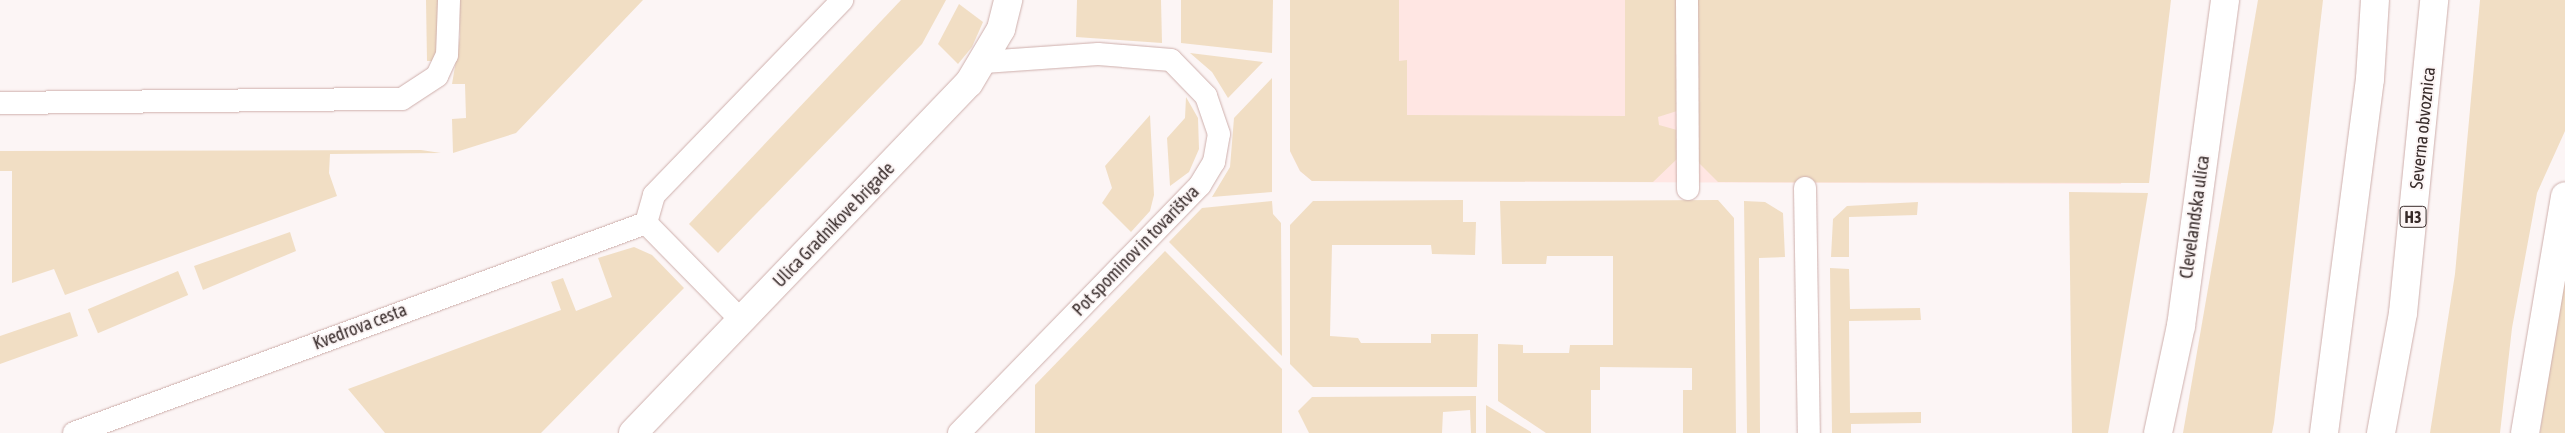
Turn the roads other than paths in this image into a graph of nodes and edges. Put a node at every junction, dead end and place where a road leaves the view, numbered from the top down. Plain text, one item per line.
1 (449, 0) edge
2 (842, 0) edge
3 (1008, 0) edge
4 (1687, 0) edge
5 (2225, 0) edge
6 (2375, 0) edge
7 (2434, 0) edge
8 (984, 62) junction
9 (0, 103) edge
10 (1805, 188) dead end
11 (1688, 189) dead end
12 (2565, 196) edge
13 (646, 223) junction
14 (742, 321) junction
15 (74, 433) edge
16 (633, 433) edge
17 (959, 433) edge
18 (1809, 433) edge
19 (2158, 433) edge
20 (2324, 433) edge
21 (2381, 433) edge
22 (2525, 433) edge

1 - 9 lane
2 - 13 lane
3 - 8 main road, Ulica Gradnikove brigade
4 - 11 lane
5 - 19 main road, Clevelandska ulica
6 - 20 main road
7 - 21 main road, Severna obvoznica / H3
8 - 14 main road, Ulica Gradnikove brigade
8 - 17 lane, Pot spominov in tovarištva
10 - 18 lane
12 - 22 main road
13 - 14 lane
13 - 15 lane, Kvedrova cesta
14 - 16 main road, Ulica Gradnikove brigade

